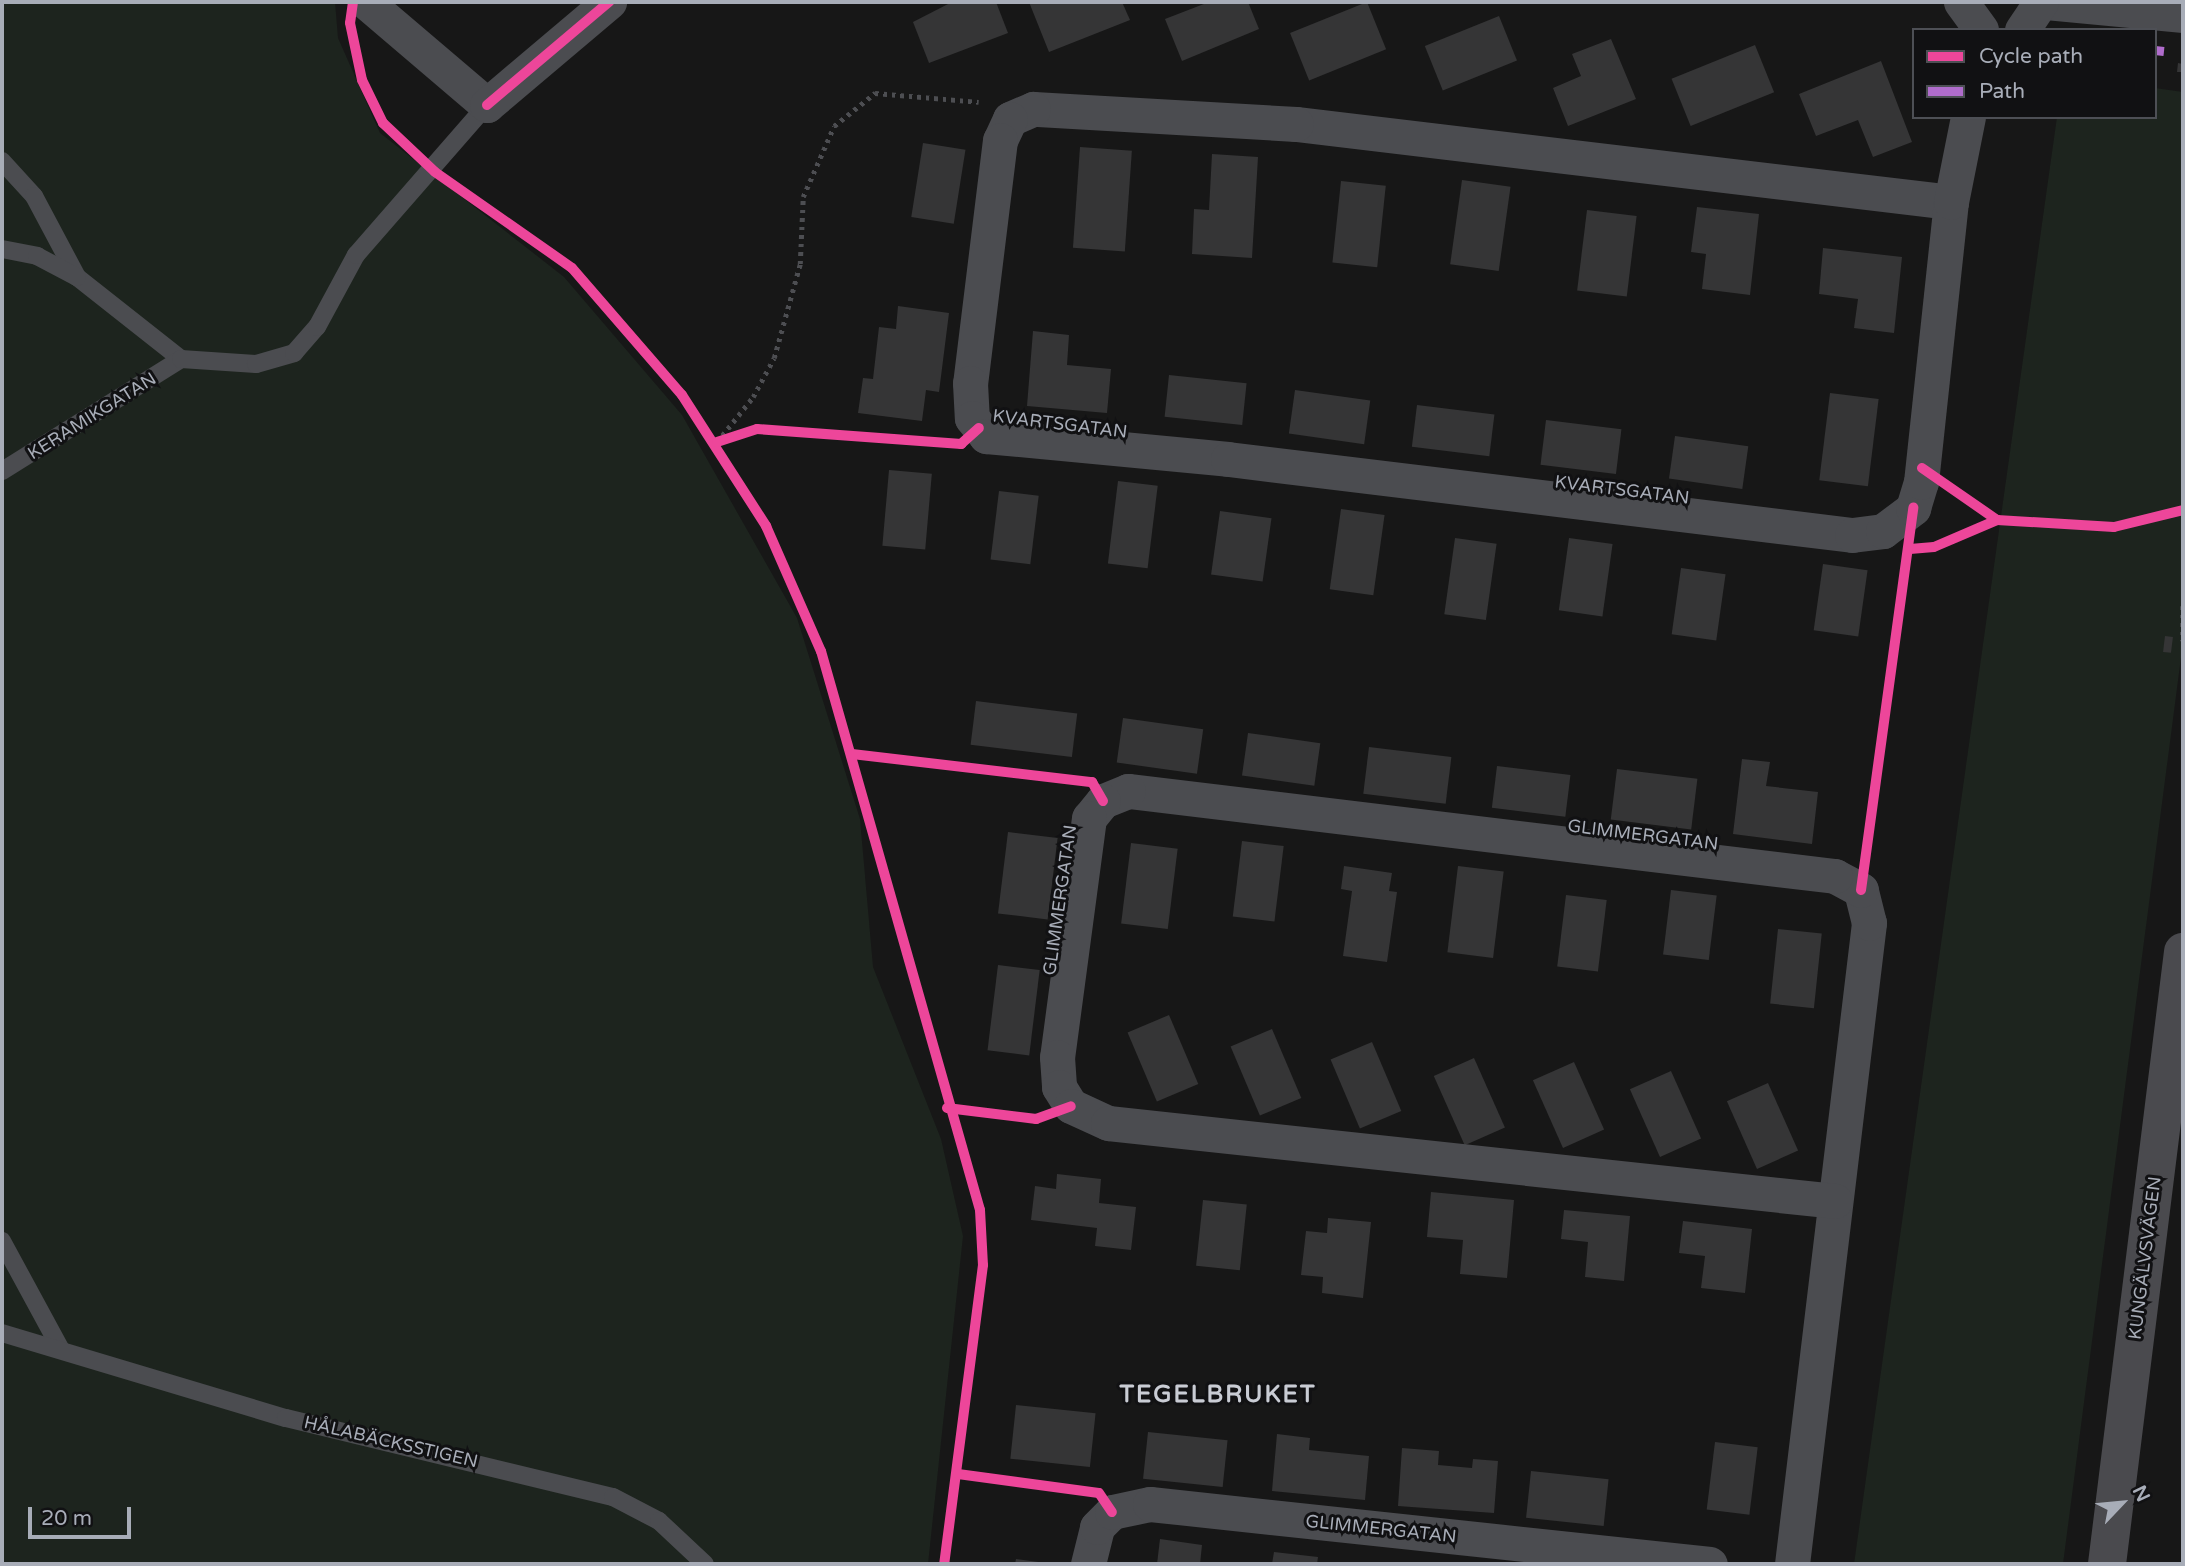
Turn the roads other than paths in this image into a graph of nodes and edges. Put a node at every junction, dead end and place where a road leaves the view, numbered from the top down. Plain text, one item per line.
1 (366, 2) edge
2 (609, 2) edge
3 (1961, 2) edge
4 (2043, 2) edge
5 (2183, 15) edge
6 (1980, 28) edge
7 (2024, 28) edge
8 (487, 105) junction
9 (1968, 119) edge
10 (2, 162) edge
11 (1951, 202) junction
12 (2, 249) edge
13 (77, 278) junction
14 (181, 359) junction
15 (2, 471) edge
16 (2183, 952) edge
17 (1835, 1201) junction
18 (2, 1241) edge
19 (2, 1333) edge
20 (60, 1348) junction
21 (705, 1564) edge
22 (1088, 1564) edge
23 (1710, 1564) edge
24 (1792, 1564) edge
25 (2108, 1564) edge

1 - 8 street
2 - 8 street
3 - 6 street
4 - 5 street
4 - 7 street
8 - 14 lane
9 - 11 street, KVARTSGATAN
10 - 13 lane
11 - 11 street, KVARTSGATAN
12 - 13 lane
13 - 14 lane
14 - 15 lane, KERAMIKGATAN
16 - 25 main road, KUNGÄLVSVÄGEN
17 - 17 street, GLIMMERGATAN
17 - 24 street, GLIMMERGATAN
18 - 20 lane
19 - 20 lane, HÅLABÄCKSSTIGEN
20 - 21 lane, HÅLABÄCKSSTIGEN
22 - 23 street, GLIMMERGATAN

